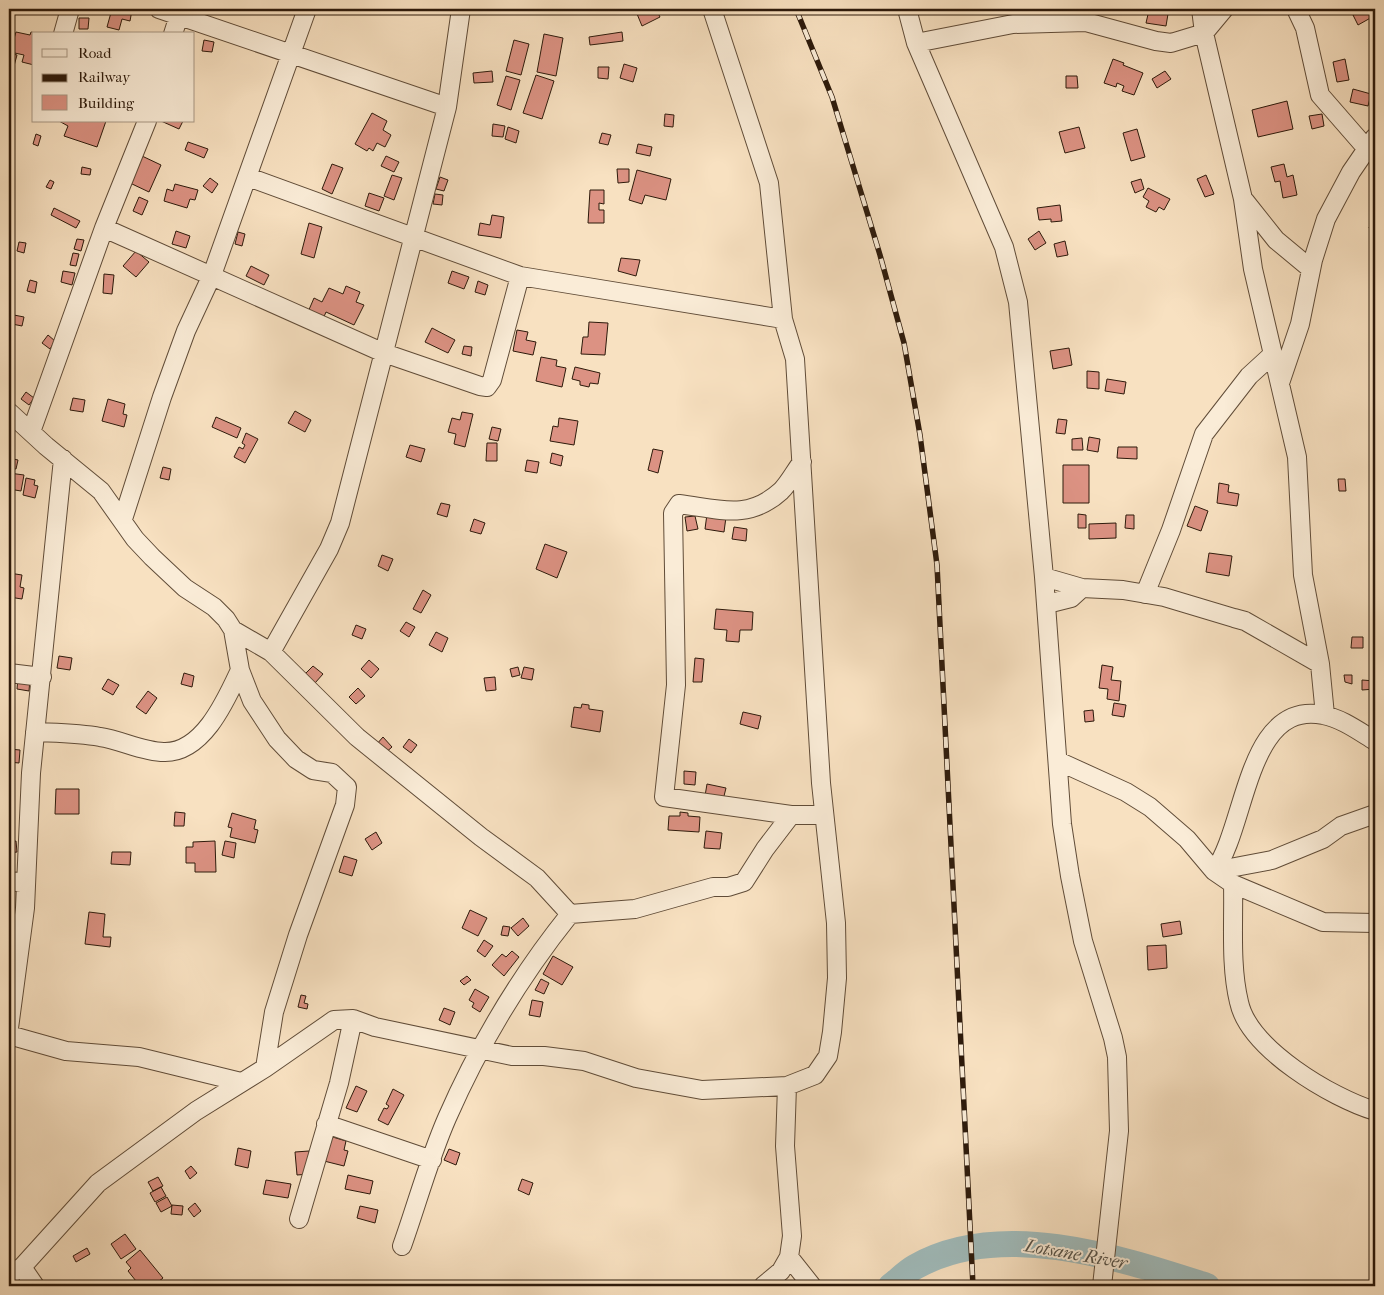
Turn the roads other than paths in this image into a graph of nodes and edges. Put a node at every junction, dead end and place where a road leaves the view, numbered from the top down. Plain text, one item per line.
1 (70, 9) edge
2 (159, 9) edge
3 (307, 9) edge
4 (461, 9) edge
5 (712, 9) edge
6 (907, 9) edge
7 (1201, 9) edge
8 (1224, 9) edge
9 (1296, 9) edge
10 (180, 12) edge
11 (64, 32) edge
12 (174, 32) edge
13 (1204, 33) junction
14 (916, 43) junction
15 (292, 54) junction
16 (446, 107) junction
17 (142, 123) edge
18 (1371, 143) edge
19 (248, 177) junction
20 (1243, 199) junction
21 (104, 228) junction
22 (412, 237) junction
23 (1312, 270) junction
24 (212, 276) junction
25 (520, 276) junction
26 (783, 319) junction
27 (384, 353) junction
28 (1273, 354) junction
29 (1279, 384) junction
30 (9, 412) edge
31 (31, 432) junction
32 (63, 460) junction
33 (802, 462) junction
34 (123, 520) junction
35 (1044, 577) junction
36 (1082, 588) junction
37 (1145, 594) junction
38 (1047, 604) junction
39 (233, 630) junction
40 (272, 652) junction
41 (1320, 664) junction
42 (240, 670) junction
43 (9, 673) edge
44 (42, 677) junction
45 (1325, 715) junction
46 (36, 732) junction
47 (1375, 741) edge
48 (1058, 761) junction
49 (1375, 814) edge
50 (792, 815) junction
51 (824, 815) junction
52 (1214, 871) junction
53 (17, 882) edge
54 (1233, 884) junction
55 (570, 914) junction
56 (1375, 923) edge
57 (353, 1019) junction
58 (9, 1028) edge
59 (9, 1035) edge
60 (480, 1048) junction
61 (265, 1068) junction
62 (241, 1082) junction
63 (787, 1086) junction
64 (1375, 1111) edge
65 (326, 1124) junction
66 (432, 1160) junction
67 (299, 1219) dead end
68 (402, 1246) dead end
69 (789, 1257) junction
70 (15, 1271) edge
71 (35, 1286) edge
72 (763, 1286) edge
73 (812, 1286) edge
74 (1102, 1286) edge

1 - 11 street
2 - 10 street
3 - 15 street
4 - 16 street
5 - 26 street
6 - 14 street
7 - 13 street
8 - 13 street
9 - 18 street
10 - 12 street
10 - 15 street
13 - 14 street
13 - 20 street
14 - 35 street
15 - 16 street
15 - 19 street
16 - 22 street
17 - 21 street
18 - 23 street
19 - 22 street
19 - 24 street
20 - 23 street
20 - 28 street
21 - 24 street
21 - 31 street
22 - 25 street
22 - 27 street
23 - 29 street
24 - 27 street
24 - 34 street
25 - 26 street
25 - 27 street
26 - 33 street
27 - 40 street
28 - 29 street
28 - 37 street
29 - 41 street
30 - 31 street
31 - 32 street
32 - 34 street
32 - 44 street
33 - 50 street
33 - 51 street
34 - 39 street
35 - 36 street
35 - 38 street
36 - 37 street
36 - 38 street
37 - 41 street
38 - 48 street
39 - 40 street
39 - 42 street
40 - 55 street
41 - 45 street
42 - 46 street
42 - 61 street
43 - 44 street
44 - 46 street
45 - 47 street
45 - 52 street
46 - 53 street
48 - 52 street
48 - 74 street
49 - 52 street
50 - 51 street
50 - 55 street
51 - 63 street
52 - 54 street
53 - 58 street
54 - 56 street
54 - 64 street
55 - 60 street
57 - 60 street
57 - 61 street
57 - 65 street
59 - 62 street
60 - 63 street
60 - 66 street
61 - 62 street
62 - 70 street
63 - 69 street
65 - 66 street
65 - 67 street
66 - 68 street
69 - 72 street
69 - 73 street
70 - 71 street

